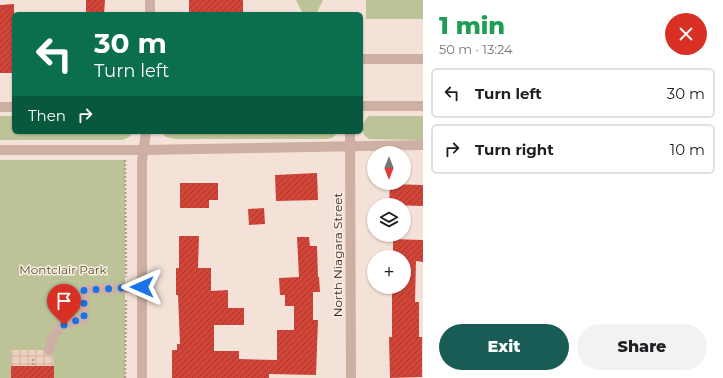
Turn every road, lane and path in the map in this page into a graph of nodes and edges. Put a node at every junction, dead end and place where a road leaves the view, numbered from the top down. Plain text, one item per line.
1 (150, 0) edge
2 (150, 12) edge
3 (363, 59) edge
4 (423, 60) edge
5 (363, 106) edge
6 (423, 106) edge
7 (0, 107) edge
8 (12, 107) edge
9 (146, 134) edge
10 (350, 134) edge
11 (423, 145) edge
12 (350, 146) junction
13 (0, 150) edge
14 (125, 150) junction
15 (143, 150) junction
16 (126, 287) junction
17 (142, 287) junction
18 (49, 350) dead end
19 (33, 359) dead end
20 (33, 366) dead end
21 (125, 378) edge
22 (142, 378) edge
23 (351, 378) edge

1 - 2 street
3 - 4 street
5 - 6 street
7 - 8 street
9 - 15 street
10 - 12 street, North Niagara Street
11 - 12 street
12 - 15 street
12 - 23 street, North Niagara Street
13 - 14 street
14 - 15 street
14 - 16 path
15 - 17 street
16 - 17 street
16 - 18 street
16 - 21 path
17 - 22 street
19 - 20 path

